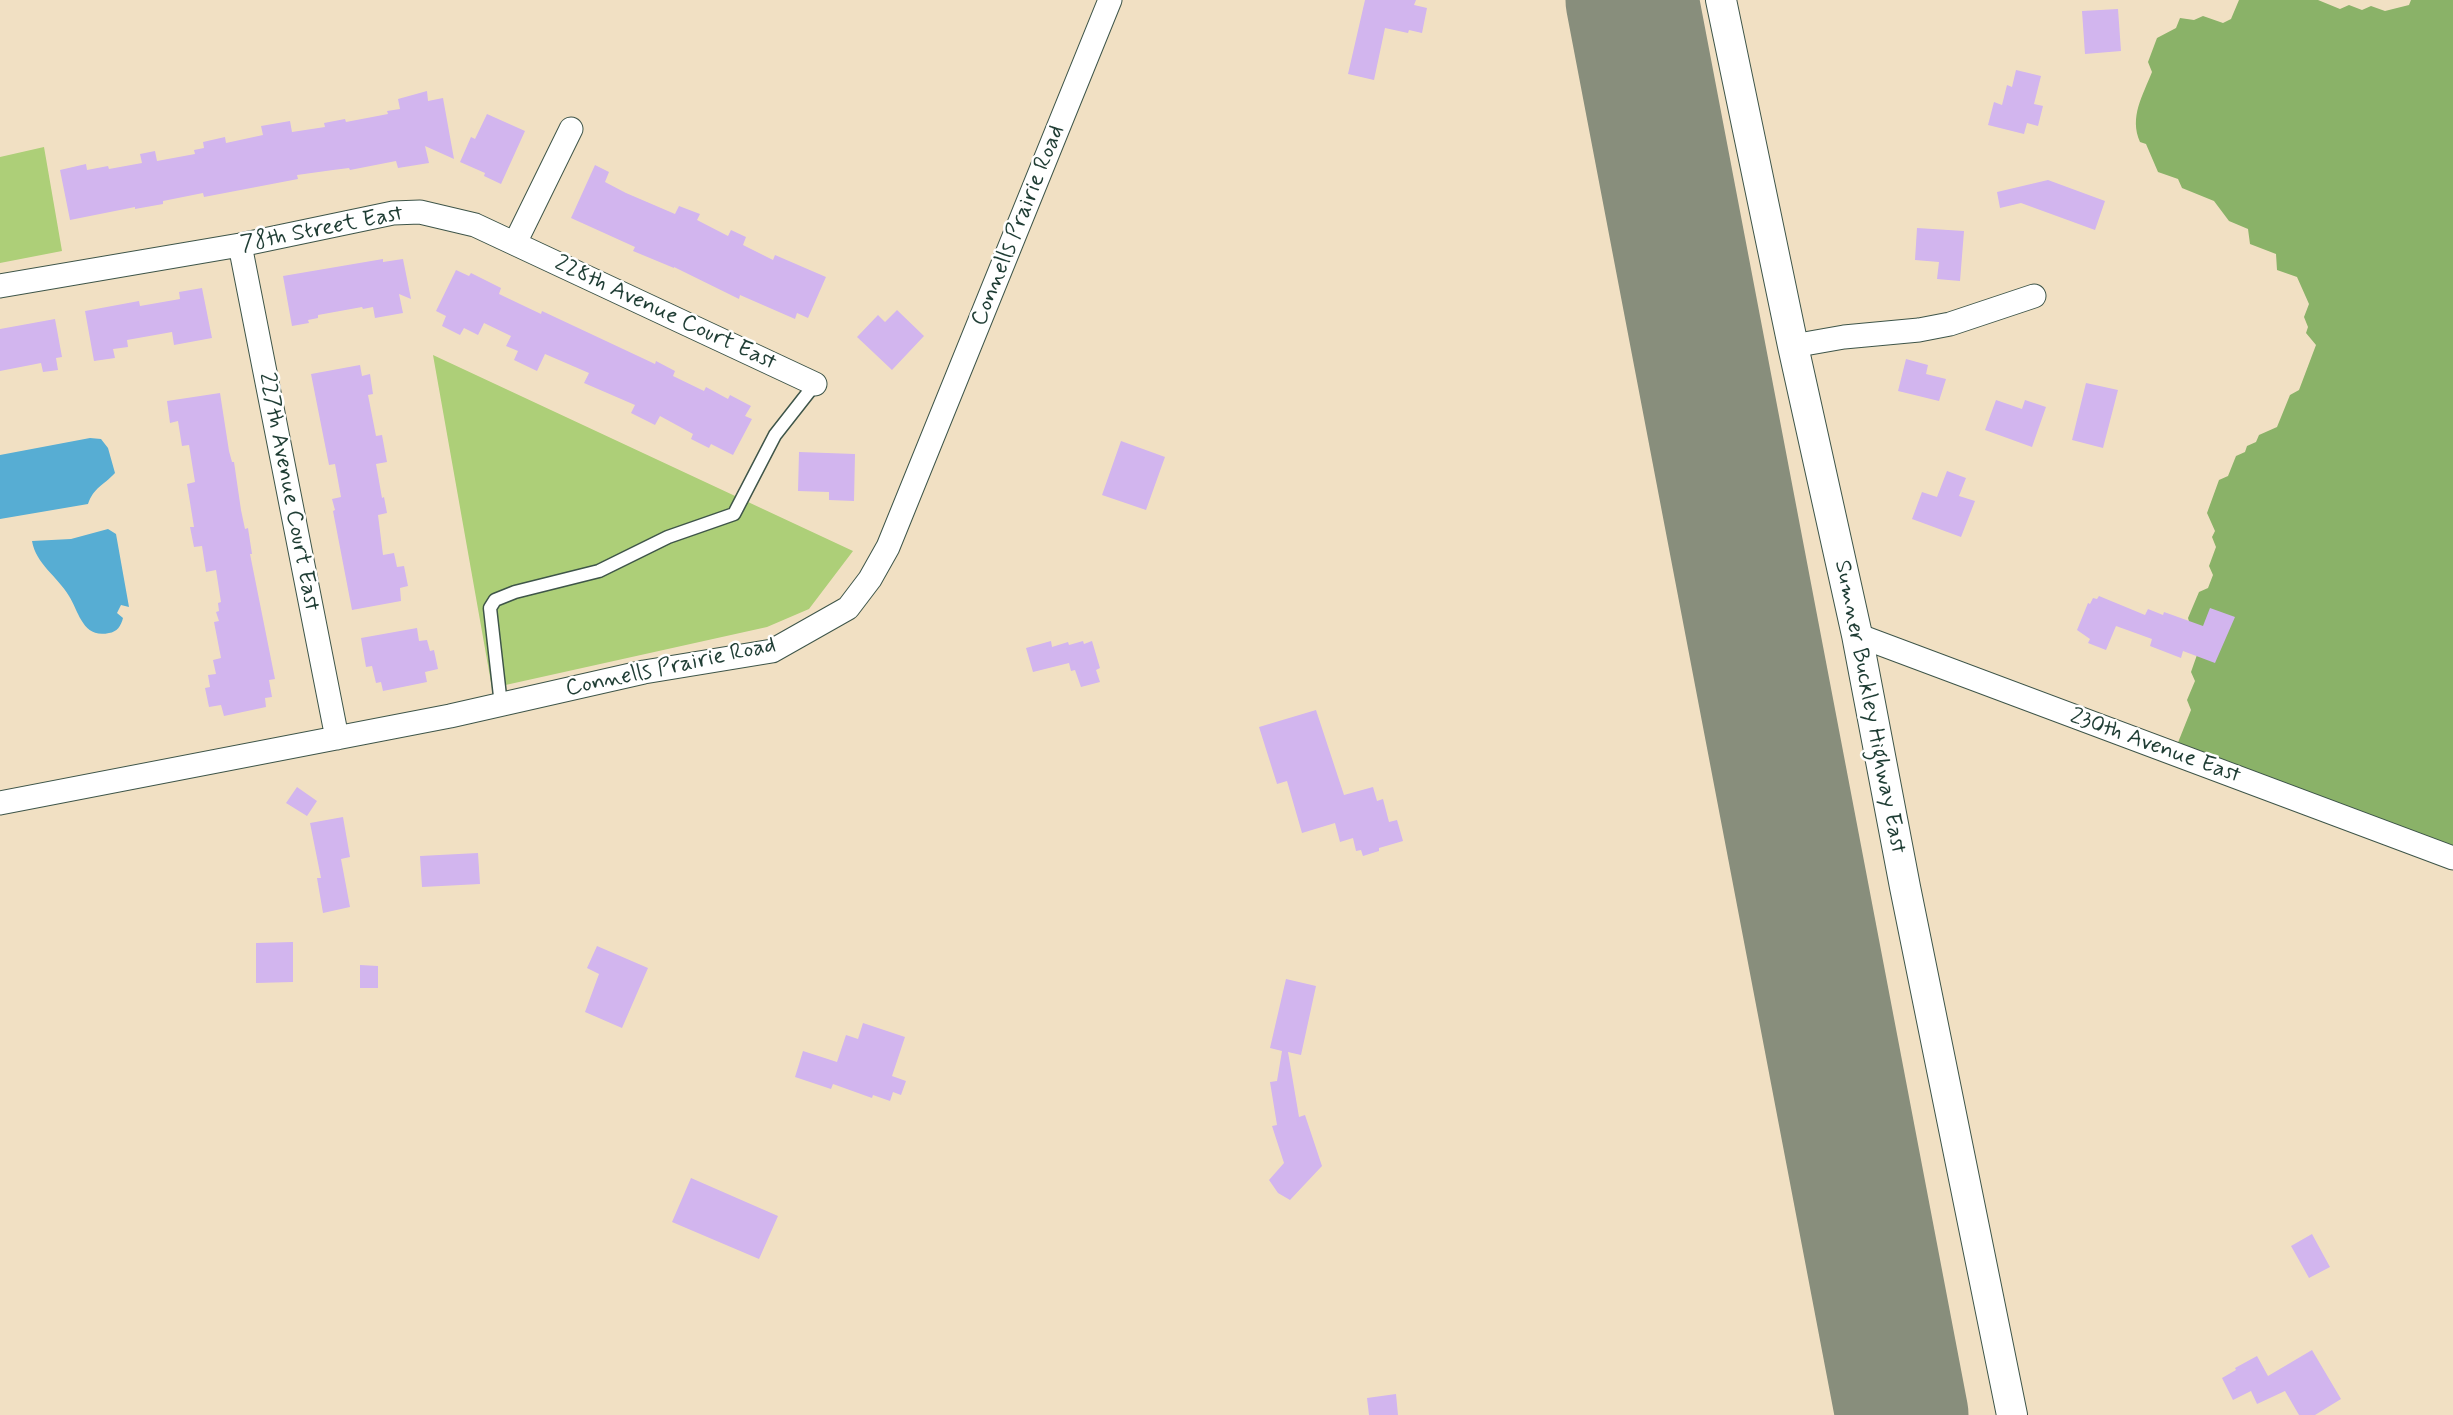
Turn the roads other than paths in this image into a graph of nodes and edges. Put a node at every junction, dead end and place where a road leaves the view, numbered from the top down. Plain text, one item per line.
1 (1110, 0) edge
2 (1721, 0) edge
3 (571, 130) dead end
4 (515, 243) junction
5 (240, 246) junction
6 (0, 286) edge
7 (2034, 296) dead end
8 (1793, 346) junction
9 (815, 384) joint
10 (1857, 635) junction
11 (501, 705) junction
12 (337, 738) junction
13 (0, 803) edge
14 (2453, 858) edge
15 (2012, 1415) edge

1 - 11 street, Connells Prairie Road
2 - 8 street, Sumner Buckley Highway East
3 - 4 street
4 - 5 street, 78th Street East
4 - 9 street, 228th Avenue Court East
5 - 6 street, 78th Street East
5 - 12 street, 227th Avenue Court East
7 - 8 street
8 - 10 street, Sumner Buckley Highway East
9 - 11 lane
10 - 14 street, 230th Avenue East
10 - 15 street, Sumner Buckley Highway East
11 - 12 street, Connells Prairie Road
12 - 13 street, Connells Prairie Road

